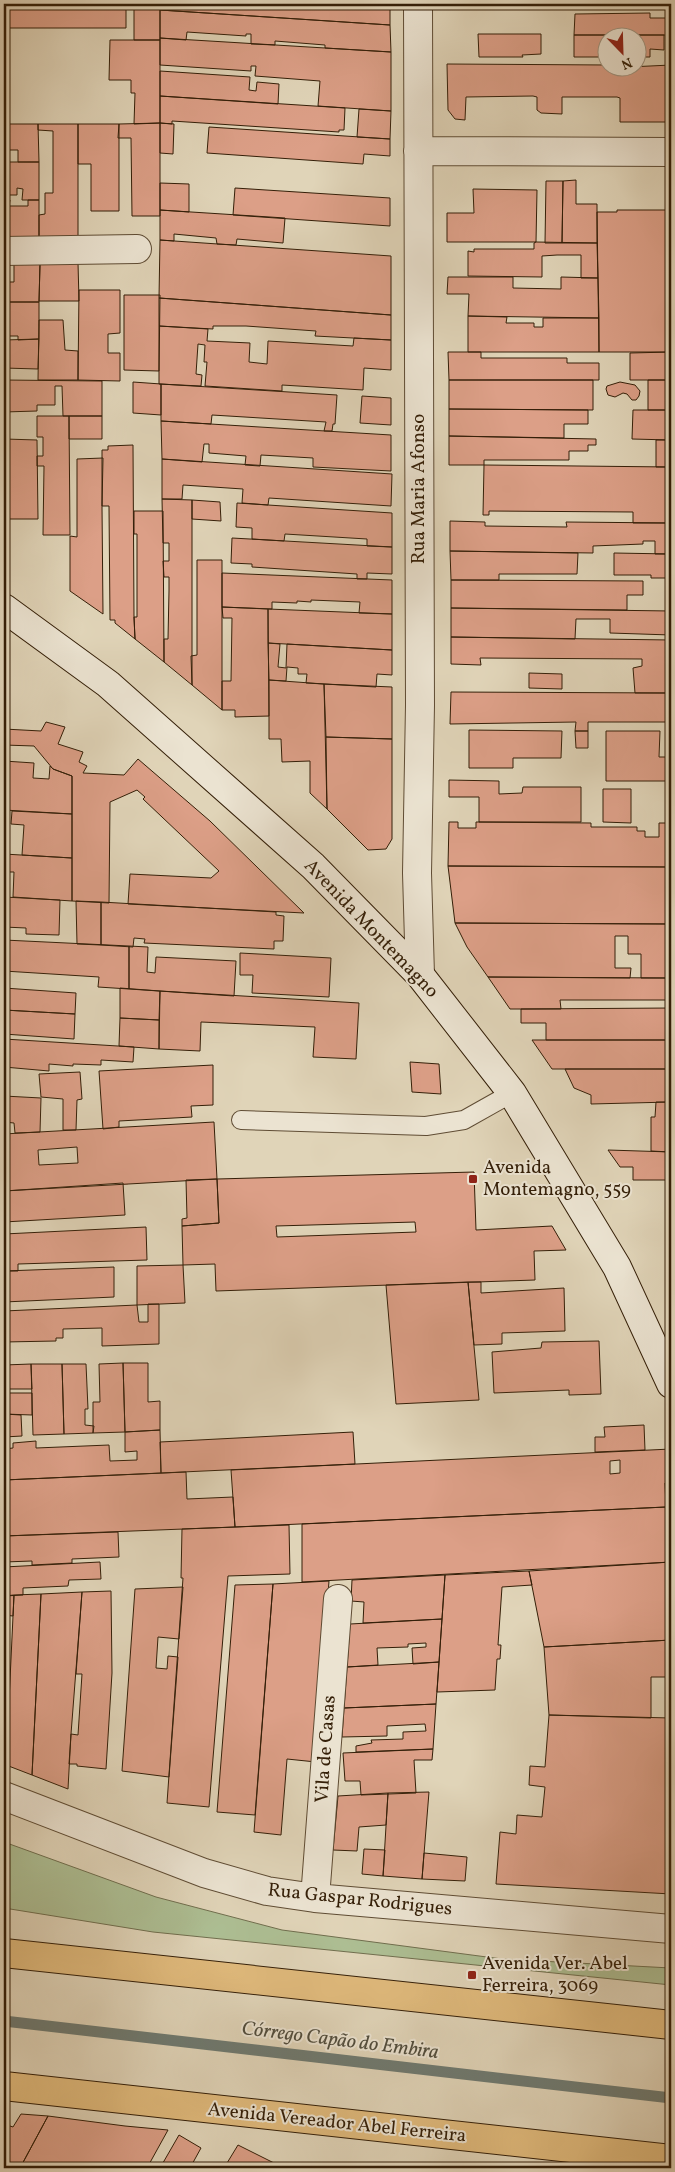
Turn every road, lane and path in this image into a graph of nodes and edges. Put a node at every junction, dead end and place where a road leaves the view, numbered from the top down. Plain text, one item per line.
1 (418, 4) edge
2 (418, 151) junction
3 (671, 152) edge
4 (138, 249) dead end
5 (4, 251) edge
6 (4, 608) edge
7 (420, 975) junction
8 (512, 1093) junction
9 (240, 1120) dead end
10 (671, 1384) edge
11 (338, 1599) dead end
12 (4, 1796) edge
13 (315, 1898) junction
14 (671, 1929) edge
15 (4, 1953) edge
16 (671, 2025) edge
17 (4, 2086) edge
18 (671, 2158) edge

1 - 2 street, Rua Maria Afonso
2 - 3 street
2 - 7 street, Rua Maria Afonso
4 - 5 street
6 - 7 street, Avenida Montemagno
7 - 8 street, Avenida Montemagno
8 - 9 lane
8 - 10 street, Avenida Montemagno
11 - 13 street, Vila de Casas
12 - 13 street, Rua Gaspar Rodrigues
13 - 14 street, Rua Gaspar Rodrigues
15 - 16 main road
17 - 18 main road, Avenida Vereador Abel Ferreira

